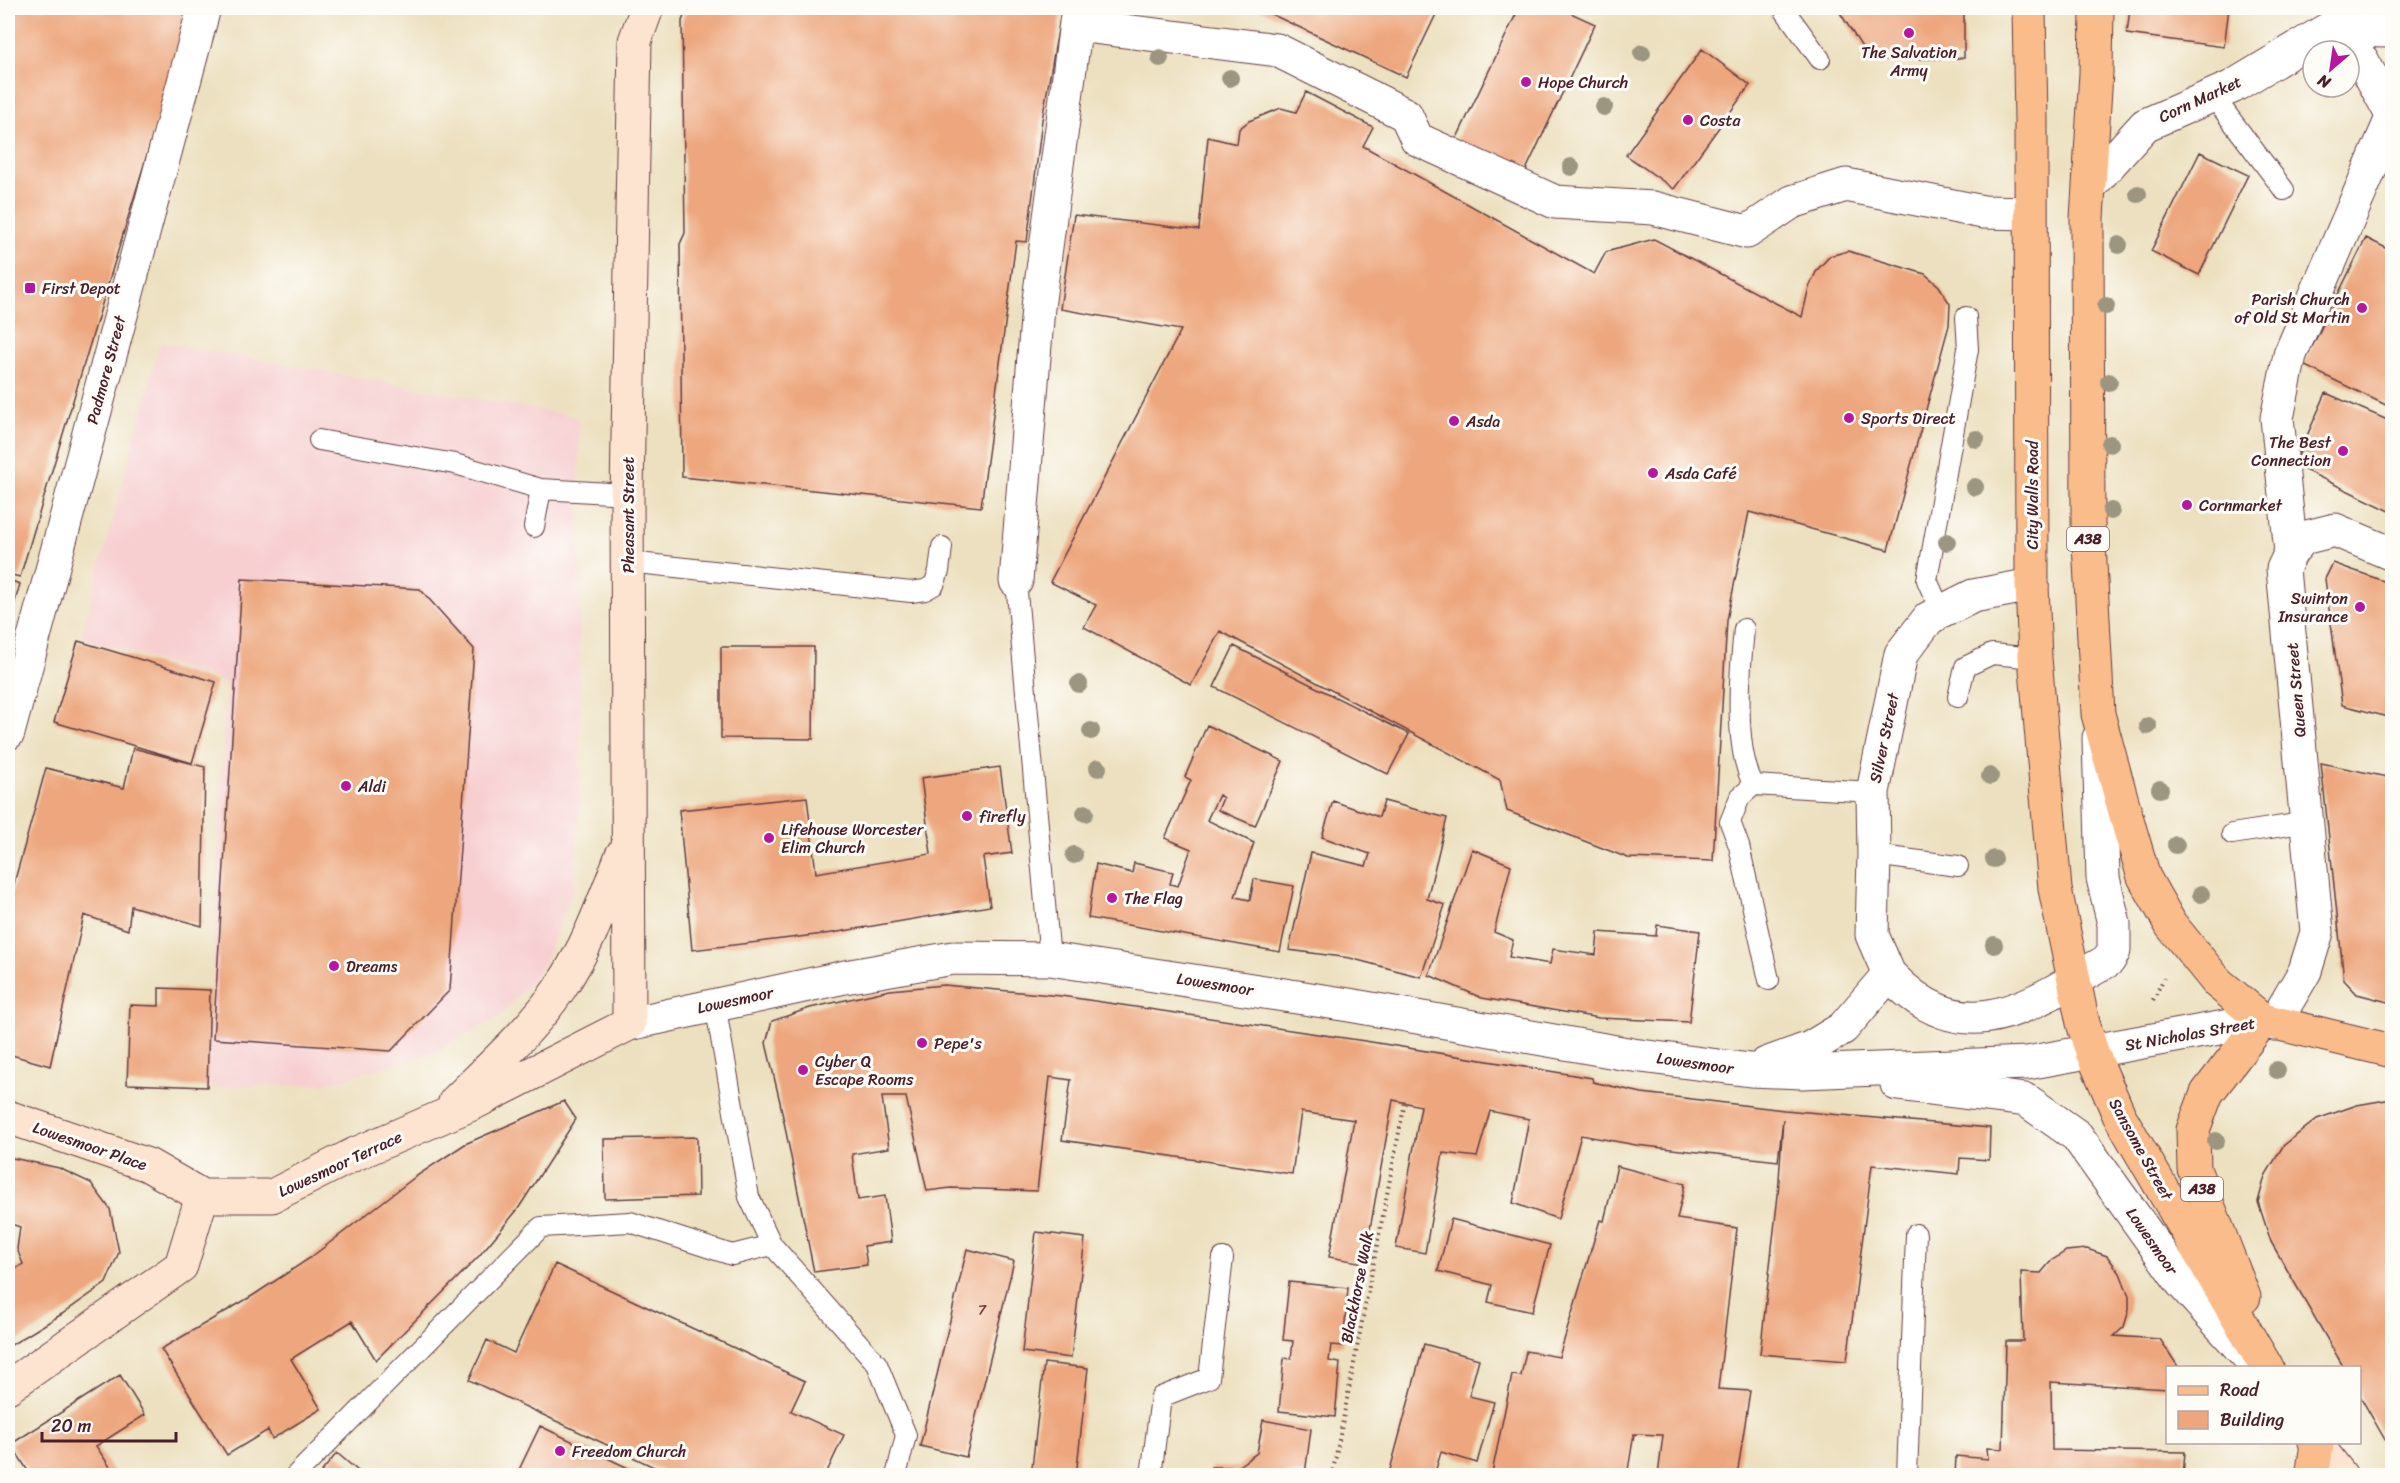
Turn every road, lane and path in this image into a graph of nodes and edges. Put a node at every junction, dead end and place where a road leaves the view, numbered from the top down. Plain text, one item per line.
1 (204, 8) edge
2 (647, 8) edge
3 (1783, 8) edge
4 (2029, 8) edge
5 (2097, 8) edge
6 (1077, 16) edge
7 (2326, 19) edge
8 (2392, 31) edge
9 (1820, 59) dead end
10 (2213, 96) junction
11 (2392, 117) edge
12 (2090, 186) junction
13 (2284, 190) dead end
14 (2030, 213) junction
15 (1966, 317) dead end
16 (319, 440) dead end
17 (541, 489) junction
18 (627, 494) junction
19 (534, 527) dead end
20 (942, 547) dead end
21 (2291, 552) junction
22 (2392, 554) edge
23 (628, 562) junction
24 (1016, 581) joint
25 (2032, 585) junction
26 (1941, 612) junction
27 (1744, 629) dead end
28 (2035, 658) junction
29 (1958, 697) dead end
30 (2098, 714) junction
31 (8, 733) edge
32 (1754, 785) junction
33 (1873, 792) junction
34 (2308, 822) junction
35 (2232, 834) dead end
36 (628, 840) junction
37 (1874, 855) junction
38 (1958, 866) dead end
39 (1050, 959) junction
40 (1889, 974) junction
41 (2076, 978) junction
42 (1769, 980) dead end
43 (715, 1004) junction
44 (2268, 1022) junction
45 (629, 1024) junction
46 (2392, 1051) edge
47 (2092, 1052) junction
48 (1750, 1070) junction
49 (1802, 1072) junction
50 (1405, 1102) dead end
51 (8, 1118) edge
52 (437, 1119) junction
53 (202, 1196) junction
54 (1916, 1234) dead end
55 (772, 1245) junction
56 (1223, 1258) dead end
57 (2256, 1366) edge
58 (2266, 1366) edge
59 (2272, 1366) edge
60 (8, 1387) edge
61 (2315, 1454) edge
62 (294, 1476) edge
63 (896, 1476) edge
64 (1151, 1476) edge
65 (1332, 1476) edge
66 (1907, 1476) edge
67 (2341, 1476) edge

1 - 31 street, Padmore Street
2 - 18 main road, Pheasant Street
3 - 9 lane
4 - 14 main road, City Walls Road / A38
5 - 12 main road, A38
6 - 14 street
6 - 24 street
7 - 8 street
7 - 10 street, Corn Market
7 - 11 street, Queen Street
10 - 12 street, Corn Market
10 - 13 lane
11 - 21 street, Queen Street
12 - 30 main road, A38
14 - 25 main road, City Walls Road / A38
15 - 26 lane
16 - 17 lane
17 - 18 lane
17 - 19 lane
18 - 23 main road, Pheasant Street
20 - 23 lane
21 - 22 street
21 - 34 street, Queen Street
23 - 36 main road, Pheasant Street
24 - 39 lane
25 - 26 street, Silver Street
25 - 28 main road, City Walls Road / A38
26 - 33 street, Silver Street
27 - 32 lane
28 - 29 lane
28 - 41 main road, City Walls Road / A38
30 - 41 street
30 - 44 main road, A38
32 - 33 lane
32 - 42 lane
33 - 37 street, Silver Street
34 - 35 lane
34 - 44 street, Queen Street
36 - 45 main road, Pheasant Street
36 - 52 main road
37 - 38 lane
37 - 40 street, Silver Street
39 - 43 street, Lowesmoor
39 - 48 street, Lowesmoor
40 - 41 street, Silver Street
40 - 48 street
41 - 47 main road, City Walls Road / A38
43 - 45 street, Lowesmoor
43 - 55 lane
44 - 46 main road, St Nicholas Street / A38
44 - 47 street, St Nicholas Street
44 - 59 main road, A38
45 - 52 main road, Lowesmoor Terrace
47 - 49 street, Lowesmoor
47 - 58 main road, Sansome Street / A38
48 - 49 street, Lowesmoor
49 - 57 street, Lowesmoor
50 - 65 path, Blackhorse Walk
51 - 53 main road, Lowesmoor Place
52 - 53 main road, Lowesmoor Terrace
53 - 60 main road
54 - 66 lane
55 - 62 lane
55 - 63 lane
56 - 64 lane
61 - 67 main road

